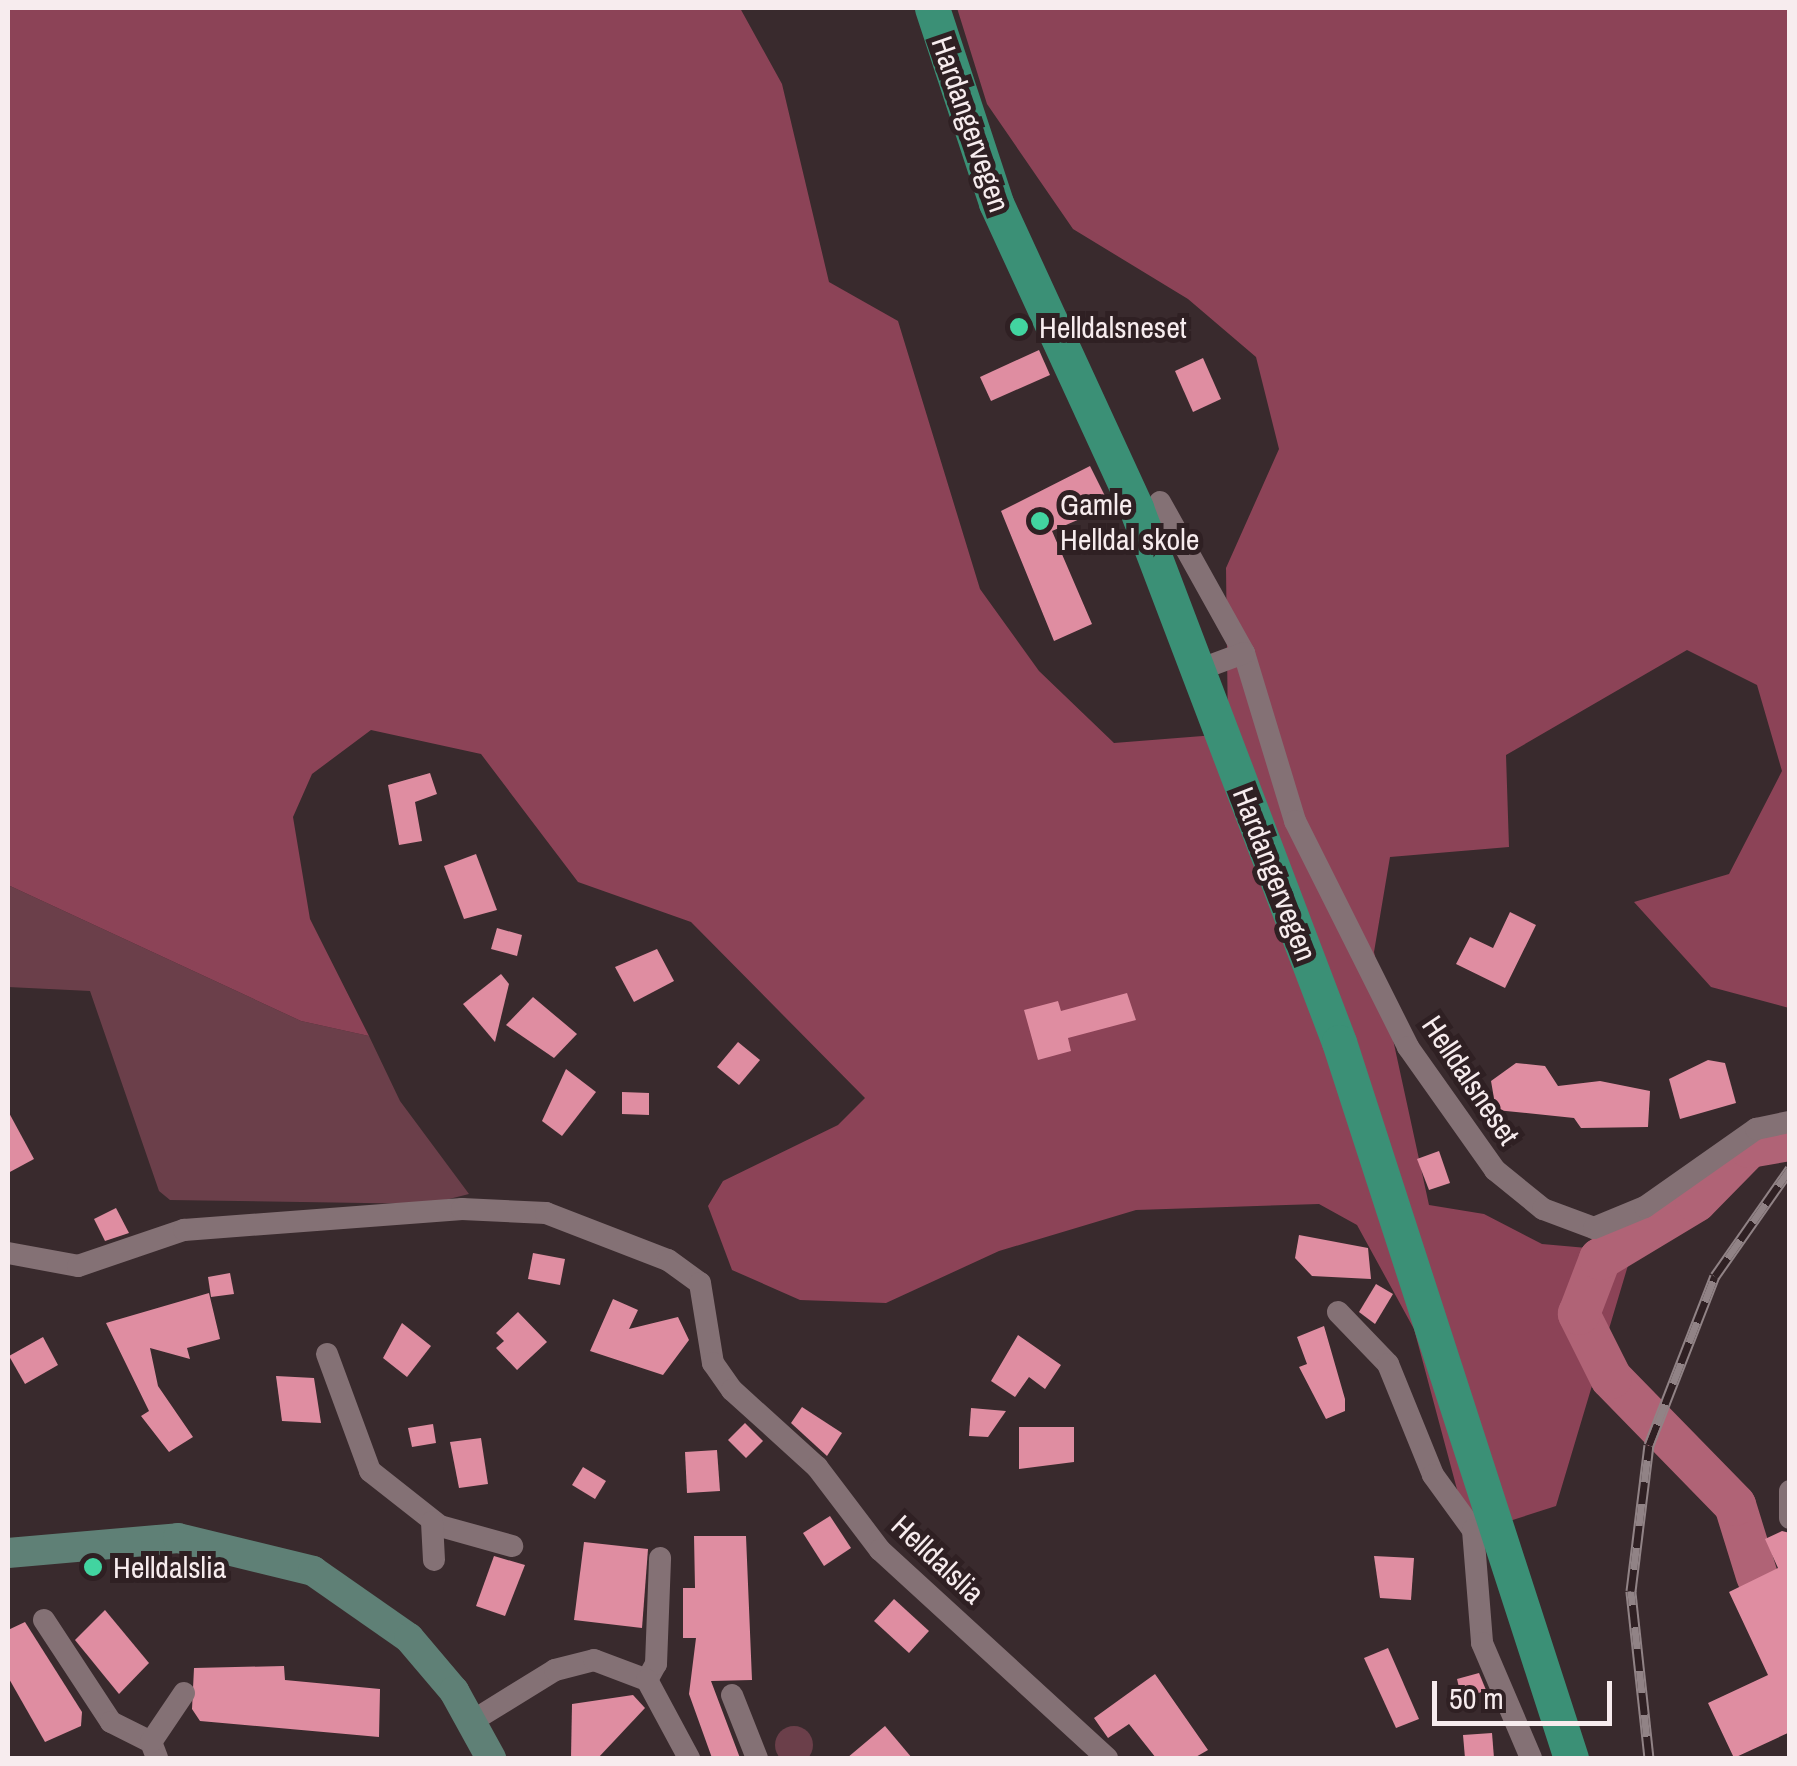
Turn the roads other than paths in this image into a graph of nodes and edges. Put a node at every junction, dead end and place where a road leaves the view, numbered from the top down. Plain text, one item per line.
1 (932, 8) edge
2 (1160, 502) dead end
3 (1244, 653) junction
4 (1198, 670) junction
5 (1790, 1122) edge
6 (8, 1253) edge
7 (1338, 1312) dead end
8 (328, 1354) dead end
9 (1790, 1491) edge
10 (1790, 1518) edge
11 (432, 1522) junction
12 (512, 1546) dead end
13 (8, 1553) edge
14 (660, 1558) dead end
15 (434, 1560) dead end
16 (44, 1620) dead end
17 (647, 1680) junction
18 (184, 1693) dead end
19 (732, 1694) dead end
20 (474, 1720) junction
21 (154, 1750) edge
22 (491, 1758) edge
23 (689, 1758) edge
24 (757, 1758) edge
25 (1107, 1758) edge
26 (1531, 1758) edge
27 (1571, 1758) edge

1 - 4 main road, Hardangervegen
2 - 3 street, Helldalsneset
3 - 4 street
3 - 5 street, Helldalsneset
4 - 27 main road, Hardangervegen
6 - 25 street, Helldalslia
7 - 26 street
8 - 11 street
9 - 10 street
11 - 12 street
11 - 15 street
13 - 20 main road
14 - 17 street
16 - 21 street
17 - 20 street
17 - 23 street
18 - 21 street
19 - 24 street
20 - 22 main road

